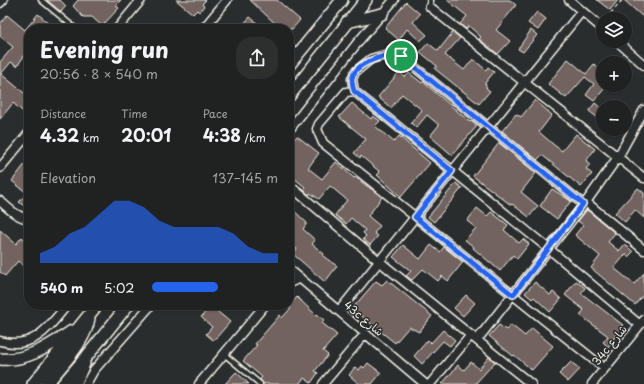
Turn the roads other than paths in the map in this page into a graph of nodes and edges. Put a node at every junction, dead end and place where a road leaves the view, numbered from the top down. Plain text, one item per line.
1 (3, 0) edge
2 (41, 0) edge
3 (141, 0) edge
4 (227, 0) edge
5 (342, 0) edge
6 (366, 0) edge
7 (394, 0) edge
8 (569, 0) edge
9 (0, 3) edge
10 (430, 3) edge
11 (582, 11) junction
12 (382, 14) junction
13 (347, 22) junction
14 (596, 23) edge
15 (70, 24) edge
16 (121, 24) edge
17 (207, 24) edge
18 (625, 48) edge
19 (294, 59) edge
20 (644, 65) edge
21 (524, 82) junction
22 (294, 90) edge
23 (354, 91) junction
24 (644, 110) edge
25 (294, 124) edge
26 (488, 127) junction
27 (24, 139) edge
28 (618, 157) junction
29 (0, 168) edge
30 (452, 171) junction
31 (644, 178) edge
32 (294, 189) edge
33 (0, 201) edge
34 (585, 203) junction
35 (415, 217) junction
36 (24, 218) edge
37 (549, 249) junction
38 (644, 250) edge
39 (379, 261) junction
40 (294, 273) edge
41 (300, 278) junction
42 (294, 281) edge
43 (513, 295) junction
44 (63, 310) edge
45 (93, 310) edge
46 (124, 310) edge
47 (146, 310) edge
48 (261, 310) edge
49 (339, 311) junction
50 (89, 315) junction
51 (642, 322) edge
52 (81, 326) junction
53 (365, 334) junction
54 (474, 338) junction
55 (0, 341) edge
56 (224, 354) junction
57 (87, 356) junction
58 (0, 359) edge
59 (604, 368) junction
60 (33, 384) edge
61 (47, 384) edge
62 (63, 384) edge
63 (75, 384) edge
64 (86, 384) edge
65 (199, 384) edge
66 (260, 384) edge
67 (323, 384) edge
68 (425, 384) edge
69 (430, 384) edge
70 (531, 384) edge
71 (592, 384) edge

1 - 9 street
2 - 15 lane
3 - 16 street
4 - 17 street
5 - 19 main road
6 - 13 main road
7 - 12 street
8 - 11 street
10 - 21 street
11 - 14 street
11 - 21 street
12 - 13 main road
12 - 25 street
13 - 22 main road
18 - 20 street
21 - 26 street
21 - 28 street
23 - 26 street
23 - 30 street
23 - 35 street
24 - 28 street
26 - 30 street
26 - 34 street
27 - 29 street
28 - 31 street
28 - 34 street
30 - 35 street
30 - 37 street
32 - 39 street
33 - 36 street
34 - 37 street
34 - 38 street
35 - 39 street
35 - 43 street
37 - 43 street
37 - 51 street
39 - 49 street
39 - 54 street
40 - 41 street, 43c شارع
41 - 42 street
41 - 49 street, 43c شارع
43 - 54 street
43 - 59 street
44 - 55 street
45 - 50 main road
46 - 57 main road
47 - 64 street
48 - 56 street
49 - 53 street, 43c شارع
50 - 52 main road
50 - 61 main road
51 - 59 street, 34c شارع
52 - 58 main road
52 - 60 main road
53 - 67 street
53 - 68 street, 43c شارع
54 - 69 street
54 - 70 street
56 - 65 street
56 - 66 lane
57 - 62 main road
57 - 63 main road
59 - 71 street, 34c شارع

